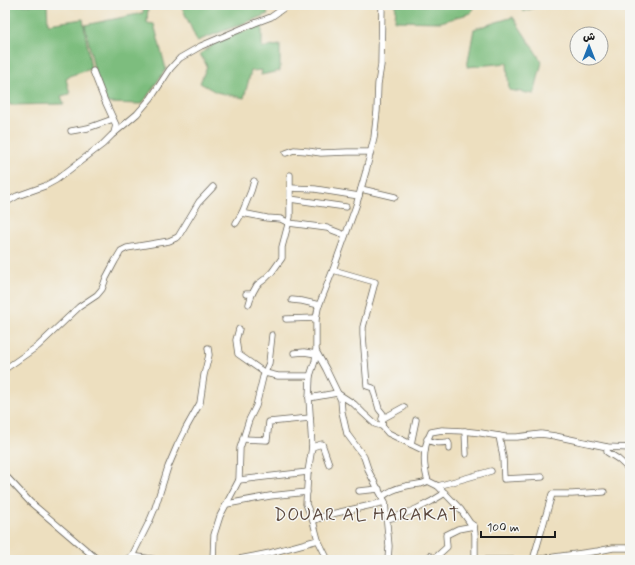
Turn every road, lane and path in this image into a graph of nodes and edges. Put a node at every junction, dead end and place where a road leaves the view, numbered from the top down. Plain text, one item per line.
1 (288, 5) edge
2 (382, 5) edge
3 (93, 71) dead end
4 (113, 119) junction
5 (71, 131) dead end
6 (114, 132) junction
7 (286, 152) dead end
8 (370, 152) junction
9 (290, 175) dead end
10 (254, 181) dead end
11 (213, 187) dead end
12 (290, 188) junction
13 (361, 189) junction
14 (358, 196) junction
15 (394, 197) dead end
16 (290, 199) junction
17 (5, 203) edge
18 (346, 207) dead end
19 (242, 213) junction
20 (236, 223) dead end
21 (290, 223) junction
22 (345, 235) junction
23 (333, 270) junction
24 (292, 300) dead end
25 (249, 304) dead end
26 (319, 305) junction
27 (316, 318) junction
28 (286, 320) dead end
29 (239, 329) dead end
30 (272, 335) dead end
31 (208, 348) dead end
32 (316, 352) junction
33 (294, 353) dead end
34 (5, 369) edge
35 (265, 373) junction
36 (310, 376) junction
37 (337, 393) junction
38 (309, 398) junction
39 (404, 407) dead end
40 (310, 418) junction
41 (382, 419) junction
42 (416, 420) dead end
43 (382, 426) junction
44 (465, 431) junction
45 (499, 436) junction
46 (243, 439) junction
47 (427, 439) junction
48 (411, 444) junction
49 (607, 447) junction
50 (312, 448) junction
51 (630, 448) edge
52 (449, 449) dead end
53 (425, 451) junction
54 (466, 454) dead end
55 (329, 464) dead end
56 (630, 470) edge
57 (491, 471) dead end
58 (308, 472) junction
59 (5, 476) edge
60 (542, 477) dead end
61 (239, 480) junction
62 (428, 480) junction
63 (438, 486) junction
64 (379, 489) junction
65 (359, 491) dead end
66 (307, 492) junction
67 (604, 492) dead end
68 (445, 493) junction
69 (382, 496) junction
70 (385, 502) junction
71 (227, 504) junction
72 (387, 519) junction
73 (313, 521) junction
74 (474, 526) junction
75 (318, 540) junction
76 (630, 548) edge
77 (132, 556) junction
78 (98, 560) edge
79 (126, 560) edge
80 (158, 560) edge
81 (191, 560) edge
82 (202, 560) edge
83 (214, 560) edge
84 (234, 560) edge
85 (328, 560) edge
86 (388, 560) edge
87 (426, 560) edge
88 (475, 560) edge
89 (533, 560) edge

1 - 6 street
2 - 8 street
3 - 4 street
4 - 5 street
4 - 6 street
6 - 17 street
7 - 8 street
8 - 13 street
9 - 12 street
10 - 19 street
11 - 34 street
12 - 14 street
12 - 16 street
13 - 14 street
13 - 15 street
14 - 22 street
16 - 18 street
16 - 21 street
19 - 20 street
19 - 21 street
21 - 22 street
21 - 25 street
22 - 23 street
23 - 26 street
23 - 41 street
24 - 26 street
26 - 27 street
27 - 28 street
27 - 32 street
29 - 35 street
30 - 35 street
31 - 77 street
32 - 33 street
32 - 36 street
32 - 37 street
35 - 36 street
35 - 46 street
36 - 38 street
37 - 38 street
37 - 43 street
37 - 64 street
38 - 40 street
39 - 41 street
40 - 46 street
40 - 50 street
41 - 43 street
42 - 48 street
43 - 48 street
44 - 45 street
44 - 47 street
44 - 54 street
45 - 49 street
45 - 60 street
46 - 61 street
47 - 52 street
47 - 53 street
48 - 53 street
49 - 51 street
49 - 56 street
50 - 55 street
50 - 58 street
53 - 62 street
57 - 63 street
58 - 61 street
58 - 66 street
59 - 78 street
61 - 71 street
62 - 63 street
62 - 69 street
63 - 68 street
64 - 65 street
64 - 69 street
66 - 71 street
66 - 73 street
67 - 89 street
68 - 72 street
68 - 74 street
69 - 70 street
70 - 72 street
70 - 73 street
71 - 83 street
72 - 86 street
73 - 75 street
74 - 87 street
74 - 88 street
75 - 84 street
75 - 85 street
76 - 89 street
77 - 79 street
77 - 80 street
81 - 82 street
88 - 89 street

